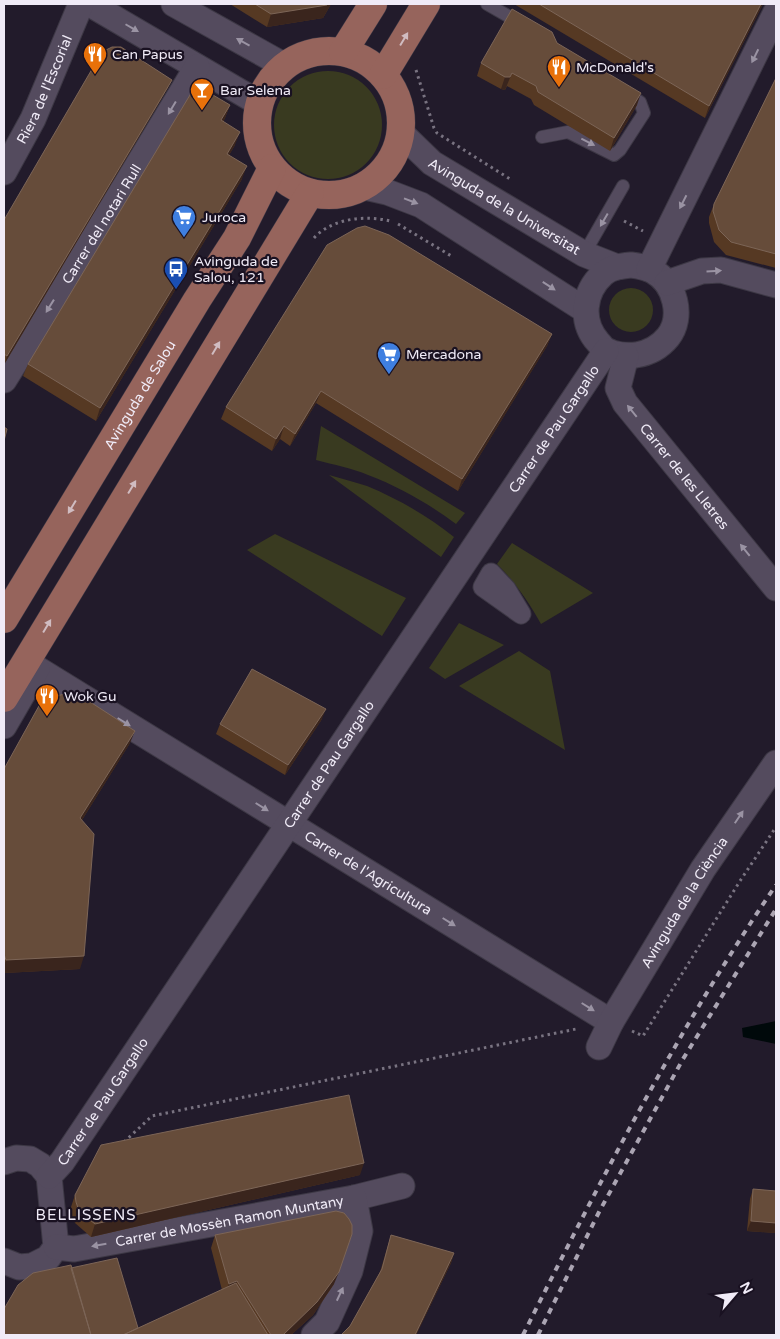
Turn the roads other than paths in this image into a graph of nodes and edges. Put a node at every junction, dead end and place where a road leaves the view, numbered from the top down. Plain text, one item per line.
1 (81, 4) edge
2 (90, 4) edge
3 (174, 4) edge
4 (373, 4) edge
5 (426, 4) edge
6 (487, 4) edge
7 (776, 12) edge
8 (531, 29) edge
9 (343, 52) junction
10 (285, 66) junction
11 (198, 67) junction
12 (383, 75) junction
13 (614, 86) edge
14 (260, 103) junction
15 (402, 134) junction
16 (542, 137) dead end
17 (272, 168) junction
18 (4, 172) edge
19 (623, 186) dead end
20 (365, 187) junction
21 (310, 194) junction
22 (584, 254) junction
23 (617, 267) junction
24 (658, 276) junction
25 (776, 285) edge
26 (585, 310) junction
27 (616, 353) junction
28 (4, 380) edge
29 (776, 588) edge
30 (4, 619) edge
31 (32, 665) junction
32 (4, 698) edge
33 (4, 726) edge
34 (776, 763) edge
35 (288, 823) junction
36 (611, 1022) junction
37 (599, 1046) dead end
38 (4, 1162) edge
39 (50, 1176) junction
40 (402, 1186) dead end
41 (354, 1198) junction
42 (56, 1247) junction
43 (4, 1261) edge
44 (314, 1335) edge

1 - 18 street, Riera de l'Escorial
2 -> 11 street
10 -> 3 street
4 - 9 main road
12 -> 5 main road
6 - 8 lane
7 -> 24 street
9 - 10 main road
9 - 12 main road
10 - 14 main road
11 - 14 street
11 -> 28 street, Carrer del notari Rull
12 - 15 main road
16 -> 13 lane
14 - 17 main road
15 - 20 main road
15 - 22 street, Avinguda de la Universitat
17 - 21 main road
17 -> 30 main road, Avinguda de Salou
19 -> 22 lane
20 - 21 main road
20 -> 26 street
31 -> 21 main road
22 - 23 street, Avinguda de la Universitat
23 - 24 street
23 - 26 street
24 -> 25 street
24 - 27 street
26 - 27 street
29 -> 27 street, Carrer de les Lletres
27 - 35 street, Carrer de Pau Gargallo
31 - 32 main road
31 - 33 street
31 -> 35 street, Carrer de l'Agricultura
36 -> 34 street, Avinguda de la Ciència
35 -> 36 street, Carrer de l'Agricultura
35 - 39 street, Carrer de Pau Gargallo
36 - 37 street, Avinguda de la Ciència
38 - 39 street
39 - 42 street
40 - 41 street, Carrer de Mossèn Ramon Muntany
41 -> 42 street, Carrer de Mossèn Ramon Muntany
44 -> 41 street
42 - 43 street

